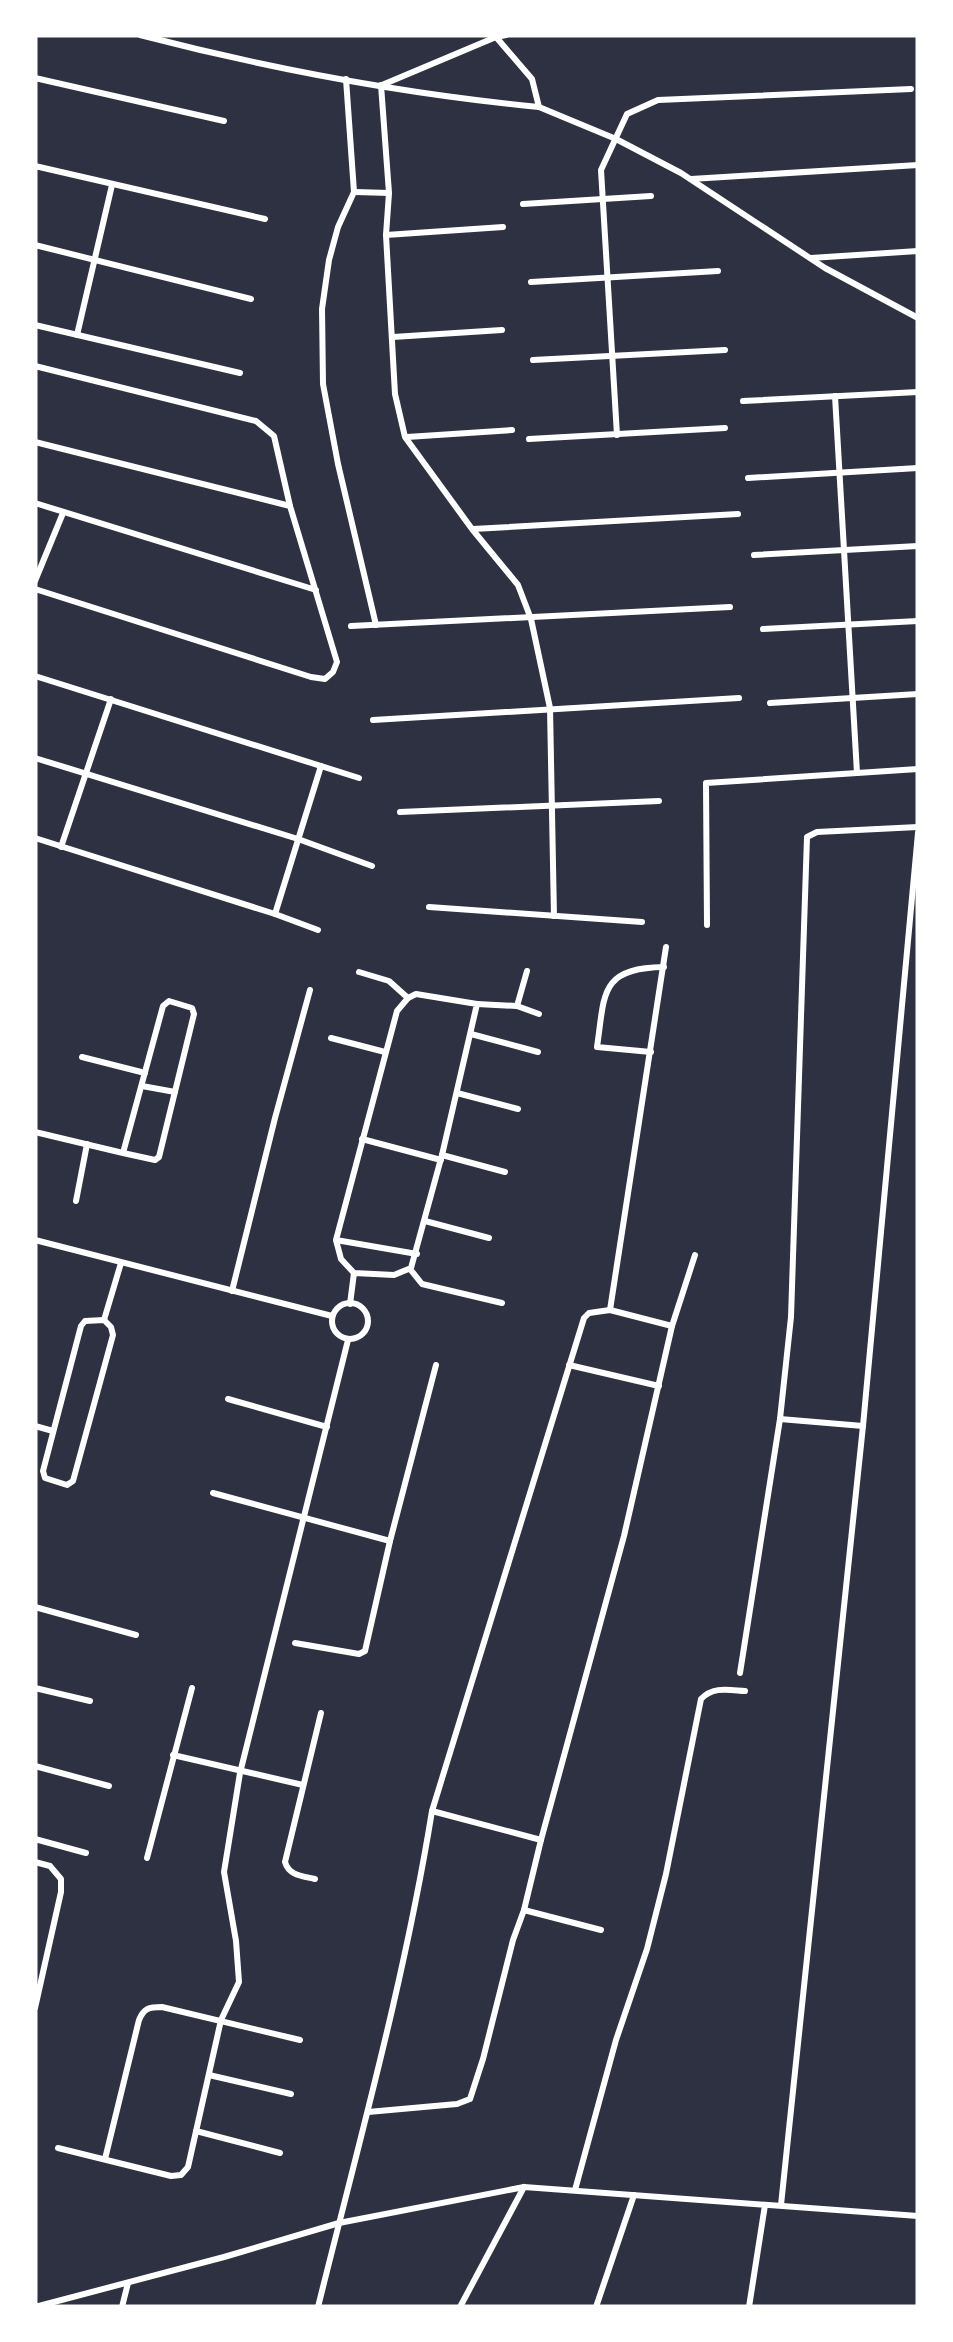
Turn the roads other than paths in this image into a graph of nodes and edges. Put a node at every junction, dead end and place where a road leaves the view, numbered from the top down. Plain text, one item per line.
1 (140, 35) edge
2 (506, 35) edge
3 (496, 36) edge
4 (35, 78) edge
5 (346, 80) junction
6 (381, 85) junction
7 (912, 89) dead end
8 (540, 107) junction
9 (224, 121) dead end
10 (616, 140) junction
11 (918, 165) edge
12 (35, 166) edge
13 (689, 179) junction
14 (112, 185) junction
15 (354, 192) junction
16 (389, 193) junction
17 (652, 196) dead end
18 (602, 200) junction
19 (523, 204) dead end
20 (266, 219) dead end
21 (503, 227) dead end
22 (386, 235) junction
23 (35, 244) edge
24 (918, 251) edge
25 (810, 258) junction
26 (94, 259) junction
27 (718, 271) dead end
28 (607, 278) junction
29 (531, 282) dead end
30 (251, 300) dead end
31 (918, 318) edge
32 (35, 325) edge
33 (502, 330) dead end
34 (77, 335) junction
35 (393, 337) junction
36 (725, 350) dead end
37 (611, 356) junction
38 (533, 360) dead end
39 (36, 369) edge
40 (240, 373) dead end
41 (918, 392) edge
42 (834, 396) junction
43 (743, 401) dead end
44 (724, 428) dead end
45 (512, 430) dead end
46 (617, 435) junction
47 (405, 437) junction
48 (529, 439) dead end
49 (35, 442) edge
50 (918, 468) edge
51 (840, 471) junction
52 (748, 478) dead end
53 (35, 503) edge
54 (290, 506) junction
55 (63, 512) junction
56 (738, 514) dead end
57 (472, 529) junction
58 (918, 546) edge
59 (844, 550) junction
60 (754, 555) dead end
61 (35, 585) edge
62 (316, 590) junction
63 (730, 607) dead end
64 (530, 618) junction
65 (918, 621) edge
66 (848, 624) junction
67 (376, 625) junction
68 (351, 626) dead end
69 (763, 629) dead end
70 (35, 676) edge
71 (918, 694) edge
72 (739, 698) dead end
73 (853, 698) junction
74 (111, 700) junction
75 (770, 702) dead end
76 (550, 708) junction
77 (373, 720) dead end
78 (35, 758) edge
79 (321, 766) junction
80 (918, 769) edge
81 (86, 774) junction
82 (857, 774) junction
83 (360, 778) dead end
84 (659, 801) dead end
85 (552, 806) junction
86 (400, 812) dead end
87 (918, 830) edge
88 (35, 838) edge
89 (298, 839) junction
90 (62, 847) junction
91 (372, 866) dead end
92 (429, 908) dead end
93 (275, 914) junction
94 (554, 916) junction
95 (642, 922) dead end
96 (706, 925) dead end
97 (318, 930) dead end
98 (666, 947) dead end
99 (664, 967) junction
100 (360, 972) dead end
101 (526, 972) dead end
102 (310, 990) dead end
103 (408, 998) junction
104 (478, 1004) junction
105 (517, 1006) junction
106 (539, 1014) dead end
107 (471, 1034) junction
108 (331, 1038) dead end
109 (385, 1052) junction
110 (538, 1052) dead end
111 (650, 1052) junction
112 (82, 1057) dead end
113 (145, 1073) junction
114 (142, 1086) junction
115 (175, 1092) junction
116 (457, 1093) junction
117 (518, 1109) dead end
118 (35, 1132) edge
119 (362, 1139) junction
120 (87, 1144) junction
121 (123, 1153) junction
122 (442, 1157) junction
123 (505, 1172) dead end
124 (76, 1201) dead end
125 (425, 1221) junction
126 (489, 1238) dead end
127 (35, 1240) edge
128 (336, 1240) junction
129 (417, 1254) junction
130 (695, 1255) dead end
131 (121, 1263) junction
132 (410, 1269) junction
133 (354, 1272) junction
134 (232, 1290) junction
135 (502, 1303) dead end
136 (350, 1304) junction
137 (610, 1310) junction
138 (332, 1316) junction
139 (104, 1320) junction
140 (672, 1326) junction
141 (348, 1340) junction
142 (569, 1365) junction
143 (436, 1366) dead end
144 (659, 1386) junction
145 (228, 1399) dead end
146 (780, 1419) junction
147 (35, 1426) edge
148 (863, 1426) junction
149 (327, 1427) junction
150 (53, 1430) junction
151 (213, 1494) dead end
152 (304, 1517) junction
153 (390, 1541) junction
154 (35, 1606) edge
155 (136, 1634) dead end
156 (295, 1643) dead end
157 (740, 1673) dead end
158 (35, 1688) edge
159 (192, 1688) dead end
160 (745, 1691) dead end
161 (90, 1702) dead end
162 (320, 1714) dead end
163 (173, 1755) junction
164 (35, 1766) edge
165 (240, 1772) junction
166 (108, 1786) dead end
167 (304, 1786) junction
168 (432, 1811) junction
169 (35, 1839) edge
170 (541, 1840) junction
171 (86, 1853) dead end
172 (147, 1858) dead end
173 (35, 1862) edge
174 (316, 1879) dead end
175 (524, 1910) junction
176 (600, 1930) dead end
177 (35, 2008) edge
178 (221, 2020) junction
179 (300, 2040) dead end
180 (209, 2075) junction
181 (290, 2094) dead end
182 (368, 2112) junction
183 (196, 2131) junction
184 (58, 2148) dead end
185 (280, 2153) dead end
186 (105, 2159) junction
187 (524, 2187) junction
188 (574, 2190) junction
189 (634, 2195) junction
190 (765, 2204) junction
191 (782, 2205) junction
192 (918, 2216) edge
193 (340, 2223) junction
194 (128, 2283) junction
195 (35, 2307) edge
196 (122, 2307) edge
197 (318, 2307) edge
198 (460, 2307) edge
199 (596, 2307) edge
200 (749, 2307) edge

1 - 5 street
2 - 3 street
3 - 6 street
3 - 8 street
4 - 9 street
5 - 6 street
5 - 15 street
6 - 8 street
6 - 16 street
7 - 10 street
8 - 10 street
10 - 13 street
10 - 18 street
11 - 13 street
12 - 14 street
13 - 25 street
14 - 20 street
14 - 26 street
15 - 16 street
15 - 67 street
16 - 22 street
17 - 18 street
18 - 19 street
18 - 28 street
21 - 22 street
22 - 35 street
23 - 26 street
24 - 25 street
25 - 31 street
26 - 30 street
26 - 34 street
27 - 28 street
28 - 29 street
28 - 37 street
32 - 34 street
33 - 35 street
34 - 40 street
35 - 47 street
36 - 37 street
37 - 38 street
37 - 46 street
39 - 54 street
41 - 42 street
42 - 43 street
42 - 51 street
44 - 46 street
45 - 47 street
46 - 48 street
47 - 57 street
49 - 54 street
50 - 51 street
51 - 52 street
51 - 59 street
53 - 55 street
54 - 62 street
55 - 61 street
55 - 62 street
56 - 57 street
57 - 64 street
58 - 59 street
59 - 60 street
59 - 66 street
61 - 62 street
63 - 64 street
64 - 67 street
64 - 76 street
65 - 66 street
66 - 69 street
66 - 73 street
67 - 68 street
70 - 74 street
71 - 73 street
72 - 76 street
73 - 75 street
73 - 82 street
74 - 79 street
74 - 81 street
76 - 77 street
76 - 85 street
78 - 81 street
79 - 83 street
79 - 89 street
80 - 82 street
81 - 89 street
81 - 90 street
82 - 96 street
84 - 85 street
85 - 86 street
85 - 94 street
87 - 146 street
87 - 148 street
88 - 90 street
89 - 91 street
89 - 93 street
90 - 93 street
92 - 94 street
93 - 97 street
94 - 95 street
98 - 99 street
99 - 111 street
99 - 111 street
100 - 103 street
101 - 105 street
102 - 134 street
103 - 104 street
103 - 109 street
104 - 105 street
104 - 107 street
105 - 106 street
107 - 110 street
107 - 116 street
108 - 109 street
109 - 119 street
111 - 137 street
112 - 113 street
113 - 114 street
113 - 115 street
114 - 115 street
114 - 121 street
115 - 121 street
116 - 117 street
116 - 122 street
118 - 120 street
119 - 122 street
119 - 128 street
120 - 121 street
120 - 124 street
122 - 123 street
122 - 125 street
125 - 126 street
125 - 129 street
127 - 131 street
128 - 129 street
128 - 133 street
129 - 132 street
130 - 140 street
131 - 134 street
131 - 139 street
132 - 133 street
132 - 135 street
133 - 136 street
134 - 138 street
136 - 138 street
136 - 141 street
137 - 140 street
137 - 142 street
138 - 141 street
139 - 150 street
139 - 150 street
140 - 144 street
141 - 149 street
142 - 144 street
142 - 168 street
143 - 153 street
144 - 170 street
145 - 149 street
146 - 148 street
146 - 157 street
147 - 150 street
148 - 191 street
149 - 152 street
151 - 152 street
152 - 153 street
152 - 165 street
153 - 156 street
154 - 155 street
158 - 161 street
159 - 163 street
160 - 188 street
162 - 167 street
163 - 165 street
163 - 172 street
164 - 166 street
165 - 167 street
165 - 178 street
167 - 174 street
168 - 170 street
168 - 182 street
169 - 171 street
170 - 175 street
173 - 177 street
175 - 176 street
175 - 182 street
178 - 179 street
178 - 180 street
178 - 186 street
180 - 181 street
180 - 183 street
182 - 193 street
183 - 185 street
183 - 186 street
184 - 186 street
187 - 188 street
187 - 193 street
187 - 198 street
188 - 189 street
189 - 190 street
189 - 199 street
190 - 191 street
190 - 200 street
191 - 192 street
193 - 194 street
193 - 197 street
194 - 195 street
194 - 196 street

